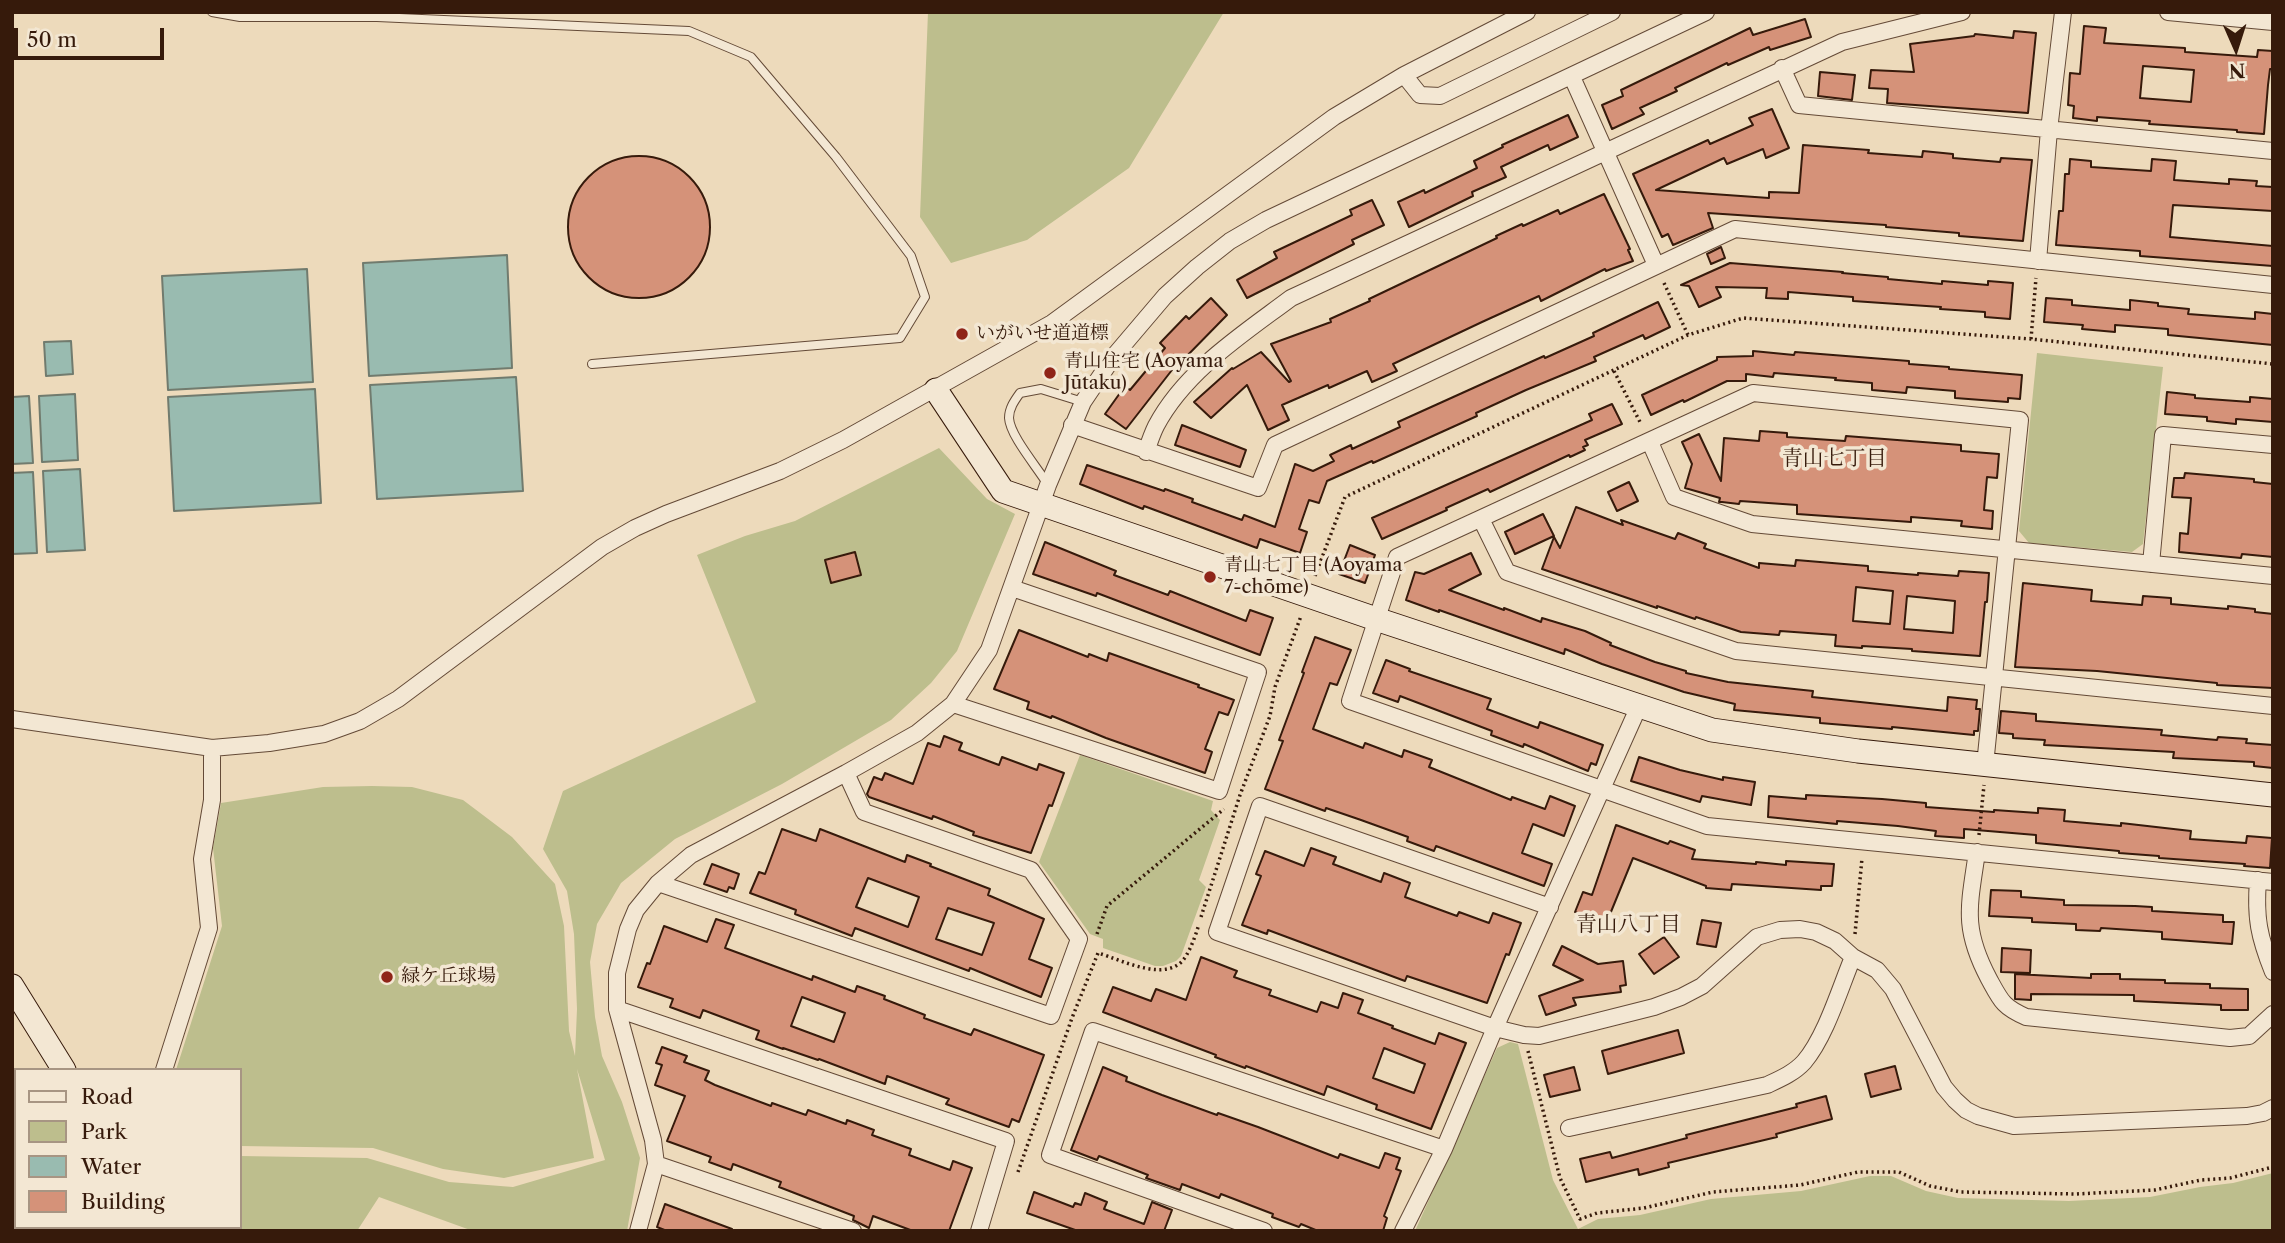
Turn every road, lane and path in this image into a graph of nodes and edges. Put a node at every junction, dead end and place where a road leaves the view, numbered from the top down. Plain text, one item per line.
1 (212, 12) edge
2 (1527, 12) edge
3 (1612, 12) edge
4 (1706, 12) edge
5 (1962, 12) edge
6 (2063, 12) edge
7 (2168, 12) edge
8 (2273, 22) edge
9 (1782, 68) junction
10 (1404, 75) junction
11 (1572, 77) junction
12 (2049, 130) junction
13 (2273, 151) edge
14 (1607, 153) junction
15 (2038, 261) junction
16 (1656, 265) junction
17 (2273, 285) edge
18 (1688, 335) dead end
19 (2031, 338) dead end
20 (592, 363) dead end
21 (1614, 371) dead end
22 (936, 390) junction
23 (1083, 402) junction
24 (1072, 425) junction
25 (1650, 442) junction
26 (2273, 445) edge
27 (1146, 452) junction
28 (1045, 494) junction
29 (1481, 519) junction
30 (2008, 549) junction
31 (2151, 564) junction
32 (2273, 576) edge
33 (1012, 588) junction
34 (1302, 612) dead end
35 (1377, 619) junction
36 (1994, 677) junction
37 (953, 704) junction
38 (1639, 706) junction
39 (2273, 706) edge
40 (12, 719) edge
41 (212, 748) junction
42 (846, 773) junction
43 (1985, 775) junction
44 (1603, 791) junction
45 (2273, 794) edge
46 (1240, 795) junction
47 (1233, 801) dead end
48 (1226, 807) dead end
49 (1863, 842) junction
50 (1977, 852) junction
51 (2265, 881) edge
52 (658, 883) junction
53 (1550, 907) junction
54 (1079, 939) junction
55 (1853, 957) junction
56 (2273, 972) edge
57 (12, 986) edge
58 (617, 1009) junction
59 (2273, 1014) edge
60 (1495, 1028) junction
61 (1524, 1035) junction
62 (63, 1068) edge
63 (164, 1068) edge
64 (2273, 1108) edge
65 (1569, 1128) dead end
66 (1025, 1149) junction
67 (1444, 1149) junction
68 (1050, 1155) junction
69 (656, 1164) junction
70 (2273, 1167) edge
71 (1017, 1172) dead end
72 (638, 1231) edge
73 (853, 1231) edge
74 (979, 1231) edge
75 (1264, 1231) edge
76 (1403, 1231) edge

1 - 20 lane
2 - 10 street
3 - 10 street
4 - 11 street
5 - 9 street
6 - 12 street
7 - 8 street
9 - 12 street
9 - 14 street
10 - 22 street
11 - 14 street
11 - 23 street
12 - 13 street
12 - 15 street
14 - 16 street
14 - 27 street
15 - 16 street
15 - 17 street
15 - 19 path
16 - 18 path
16 - 27 street
21 - 25 path
22 - 28 street
22 - 41 street
23 - 24 street
23 - 28 lane
24 - 27 street
24 - 28 street
25 - 29 street
25 - 30 street
25 - 30 street
26 - 31 street
28 - 33 street
28 - 35 street
29 - 35 street
29 - 36 street
30 - 31 street
30 - 36 street
31 - 32 street
33 - 37 street
33 - 37 street
34 - 46 path
35 - 38 street
35 - 44 street
36 - 39 street
36 - 43 street
37 - 42 street
38 - 43 street
38 - 44 street
40 - 41 street
41 - 63 street
42 - 52 street
42 - 54 street
43 - 45 street
43 - 50 path
44 - 49 street
44 - 53 street
46 - 47 path
46 - 66 path
48 - 54 path
49 - 50 street
49 - 55 path
50 - 51 street
50 - 59 street
51 - 56 street
52 - 54 street
52 - 58 street
53 - 60 street
53 - 60 street
55 - 61 street
55 - 64 street
55 - 65 street
57 - 62 street
58 - 69 street
58 - 74 street
60 - 61 street
60 - 67 street
61 - 70 path
66 - 68 path
66 - 71 path
67 - 68 street
67 - 76 street
68 - 75 street
69 - 72 street
69 - 73 street

